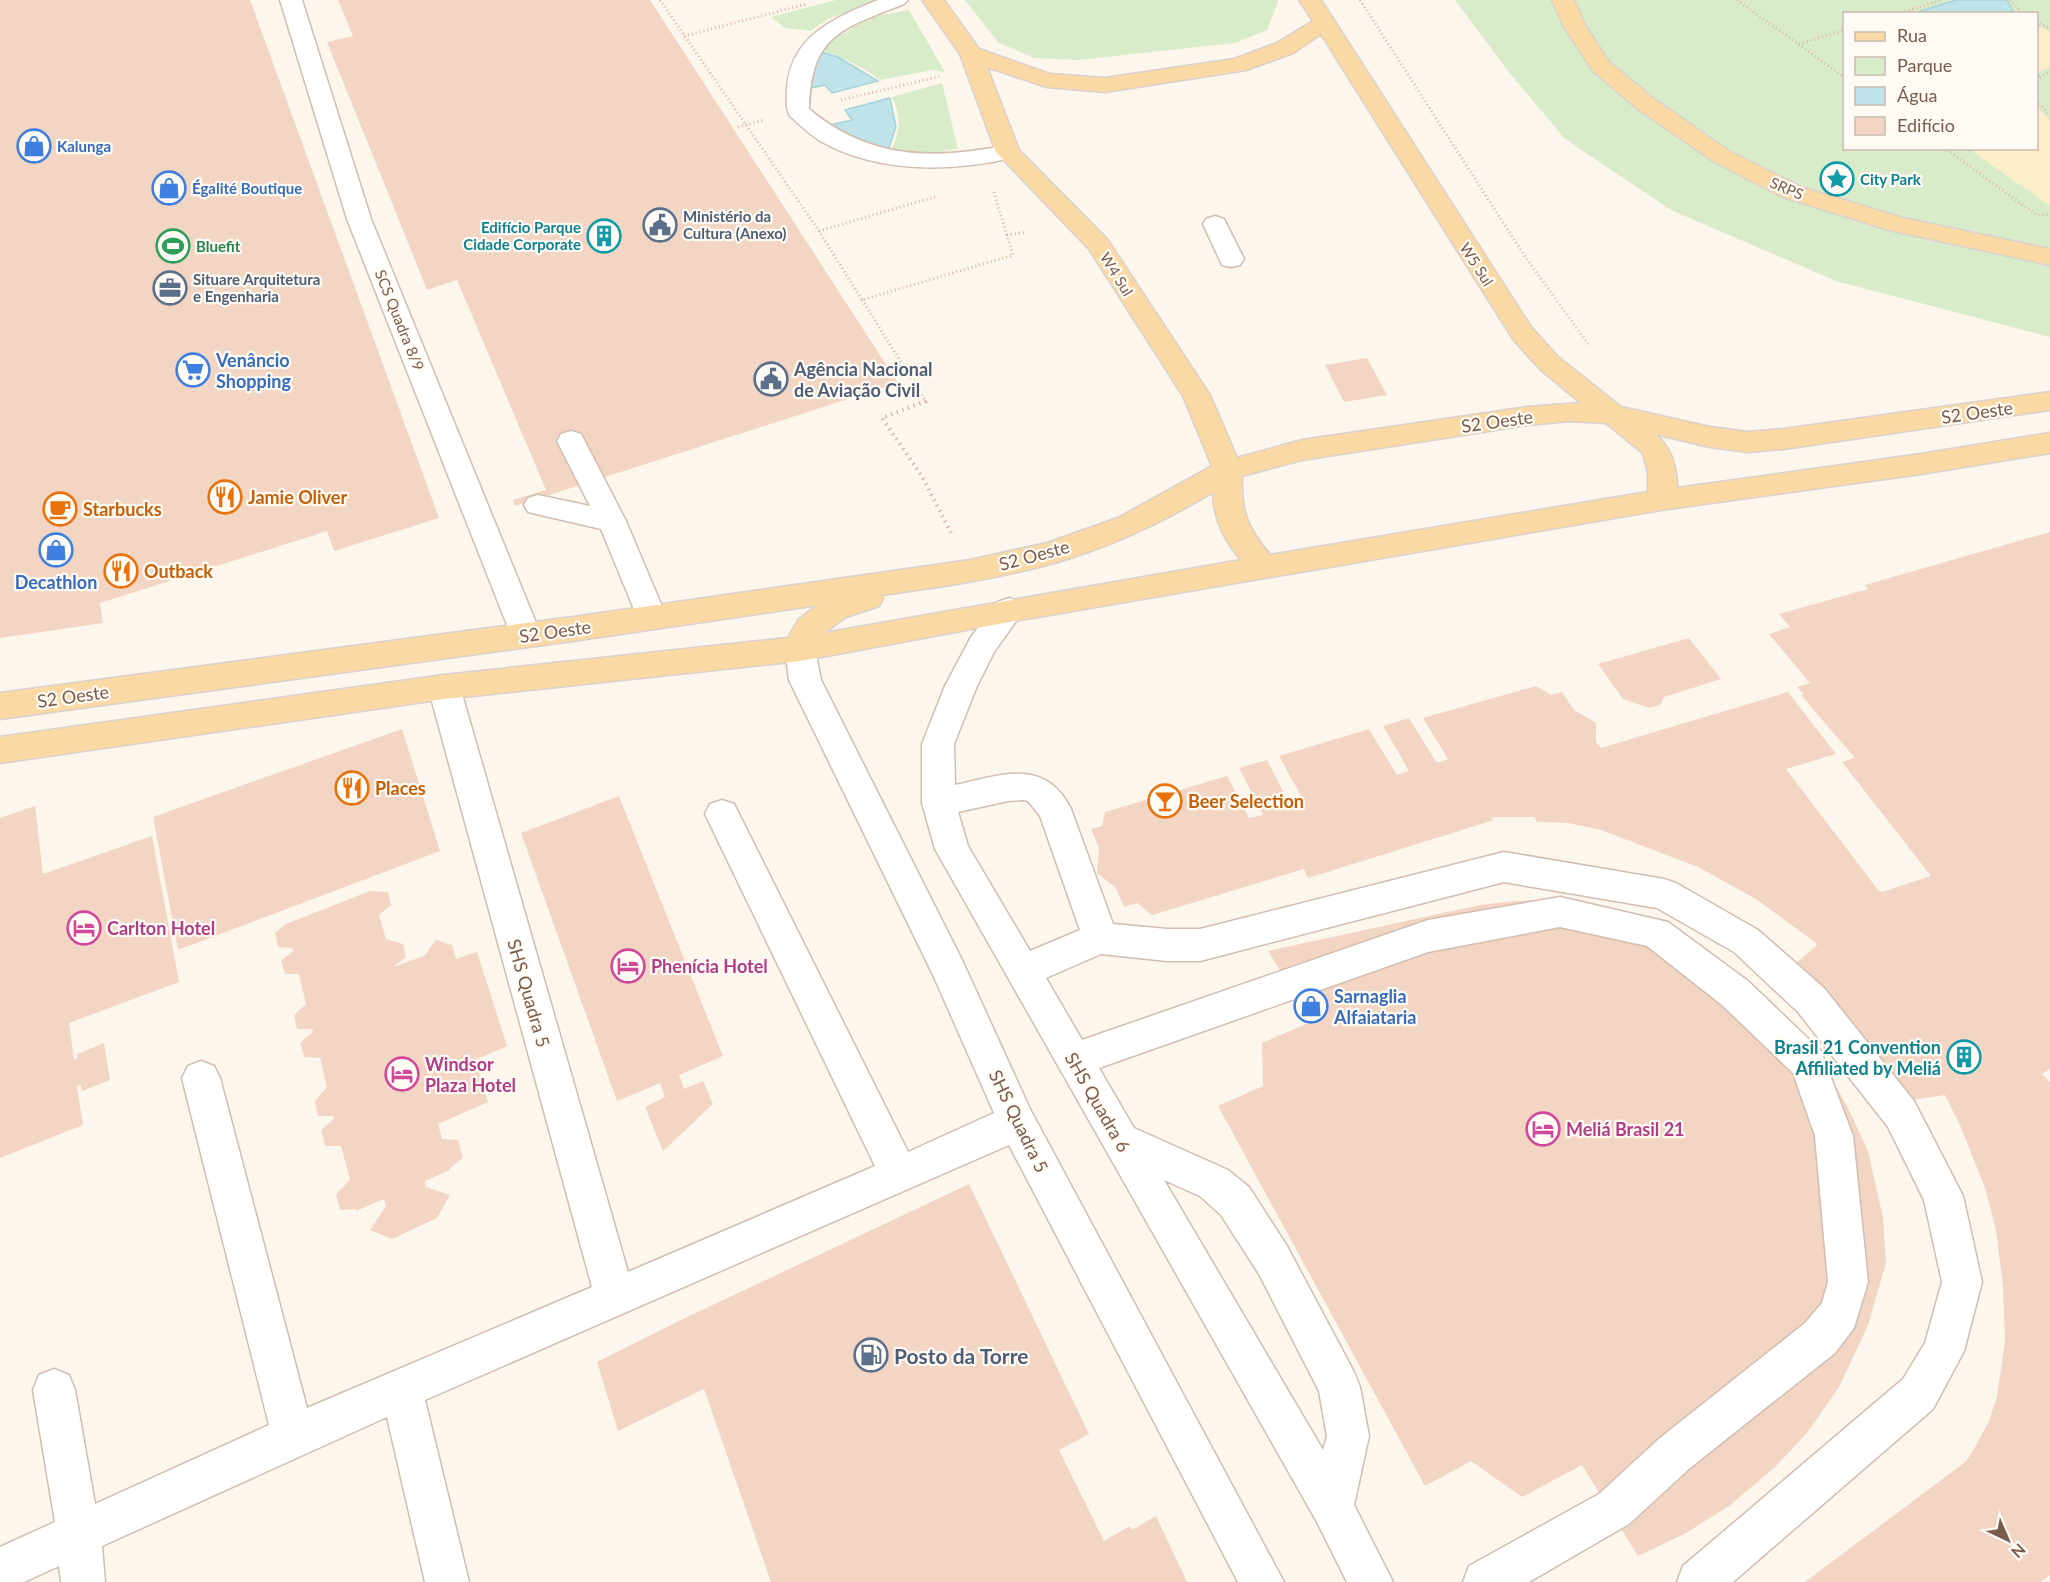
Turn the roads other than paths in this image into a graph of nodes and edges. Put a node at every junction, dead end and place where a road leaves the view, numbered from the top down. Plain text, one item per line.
1 (291, 0) edge
2 (897, 0) edge
3 (933, 0) edge
4 (1310, 0) edge
5 (1563, 0) edge
6 (1574, 0) edge
7 (1324, 22) junction
8 (1574, 25) junction
9 (971, 54) junction
10 (1008, 152) junction
11 (1215, 224) dead end
12 (2050, 257) edge
13 (1231, 259) dead end
14 (2050, 401) edge
15 (1611, 414) junction
16 (571, 441) dead end
17 (2050, 443) edge
18 (1228, 470) junction
19 (1661, 500) junction
20 (538, 505) dead end
21 (612, 521) junction
22 (1264, 568) junction
23 (920, 578) junction
24 (1009, 610) junction
25 (651, 616) junction
26 (526, 634) junction
27 (800, 649) junction
28 (444, 687) junction
29 (0, 706) edge
30 (0, 750) edge
31 (939, 803) junction
32 (722, 814) dead end
33 (1099, 938) junction
34 (1023, 971) junction
35 (1074, 1060) junction
36 (201, 1078) dead end
37 (1017, 1122) junction
38 (1121, 1141) junction
39 (899, 1175) junction
40 (615, 1298) junction
41 (54, 1390) dead end
42 (402, 1390) junction
43 (293, 1436) junction
44 (1332, 1507) junction
45 (79, 1535) junction
46 (0, 1570) edge
47 (83, 1582) edge
48 (447, 1582) edge
49 (1262, 1582) edge
50 (1371, 1582) edge
51 (1485, 1582) edge
52 (1698, 1582) edge

1 - 26 street, SCS Quadra 8/9
2 - 10 street
3 - 9 main road, W4 Sul
4 - 7 main road, W5 Sul
5 - 8 main road, SRPS
6 - 8 main road
7 - 9 main road
7 - 15 main road, W5 Sul
8 - 12 main road, SRPS
9 - 10 main road, W4 Sul
10 - 18 main road, W4 Sul
11 - 13 street
14 - 15 main road, S2 Oeste
15 - 18 main road, S2 Oeste
15 - 19 main road, W5 Sul
16 - 21 street
17 - 19 main road
18 - 22 main road, W4 Sul
18 - 23 main road, S2 Oeste
19 - 22 main road
20 - 21 street
21 - 25 street
22 - 24 main road
23 - 25 main road, S2 Oeste
23 - 27 main road
24 - 27 main road
24 - 31 street, SHS Quadra 6
25 - 26 main road, S2 Oeste
26 - 29 main road, S2 Oeste
27 - 28 main road
27 - 37 street, SHS Quadra 5
28 - 30 main road
28 - 40 street, SHS Quadra 5
31 - 33 street
31 - 34 street, SHS Quadra 6
32 - 39 street
33 - 34 street
33 - 52 street
34 - 35 street, SHS Quadra 6
35 - 38 street, SHS Quadra 6
35 - 51 street
36 - 43 street
37 - 39 street
37 - 49 street, SHS Quadra 5
38 - 44 street, SHS Quadra 6
38 - 44 street
39 - 40 street
40 - 42 street
41 - 45 street
42 - 43 street
42 - 48 street
43 - 45 street
44 - 50 street, SHS Quadra 6
45 - 46 street
45 - 47 street

